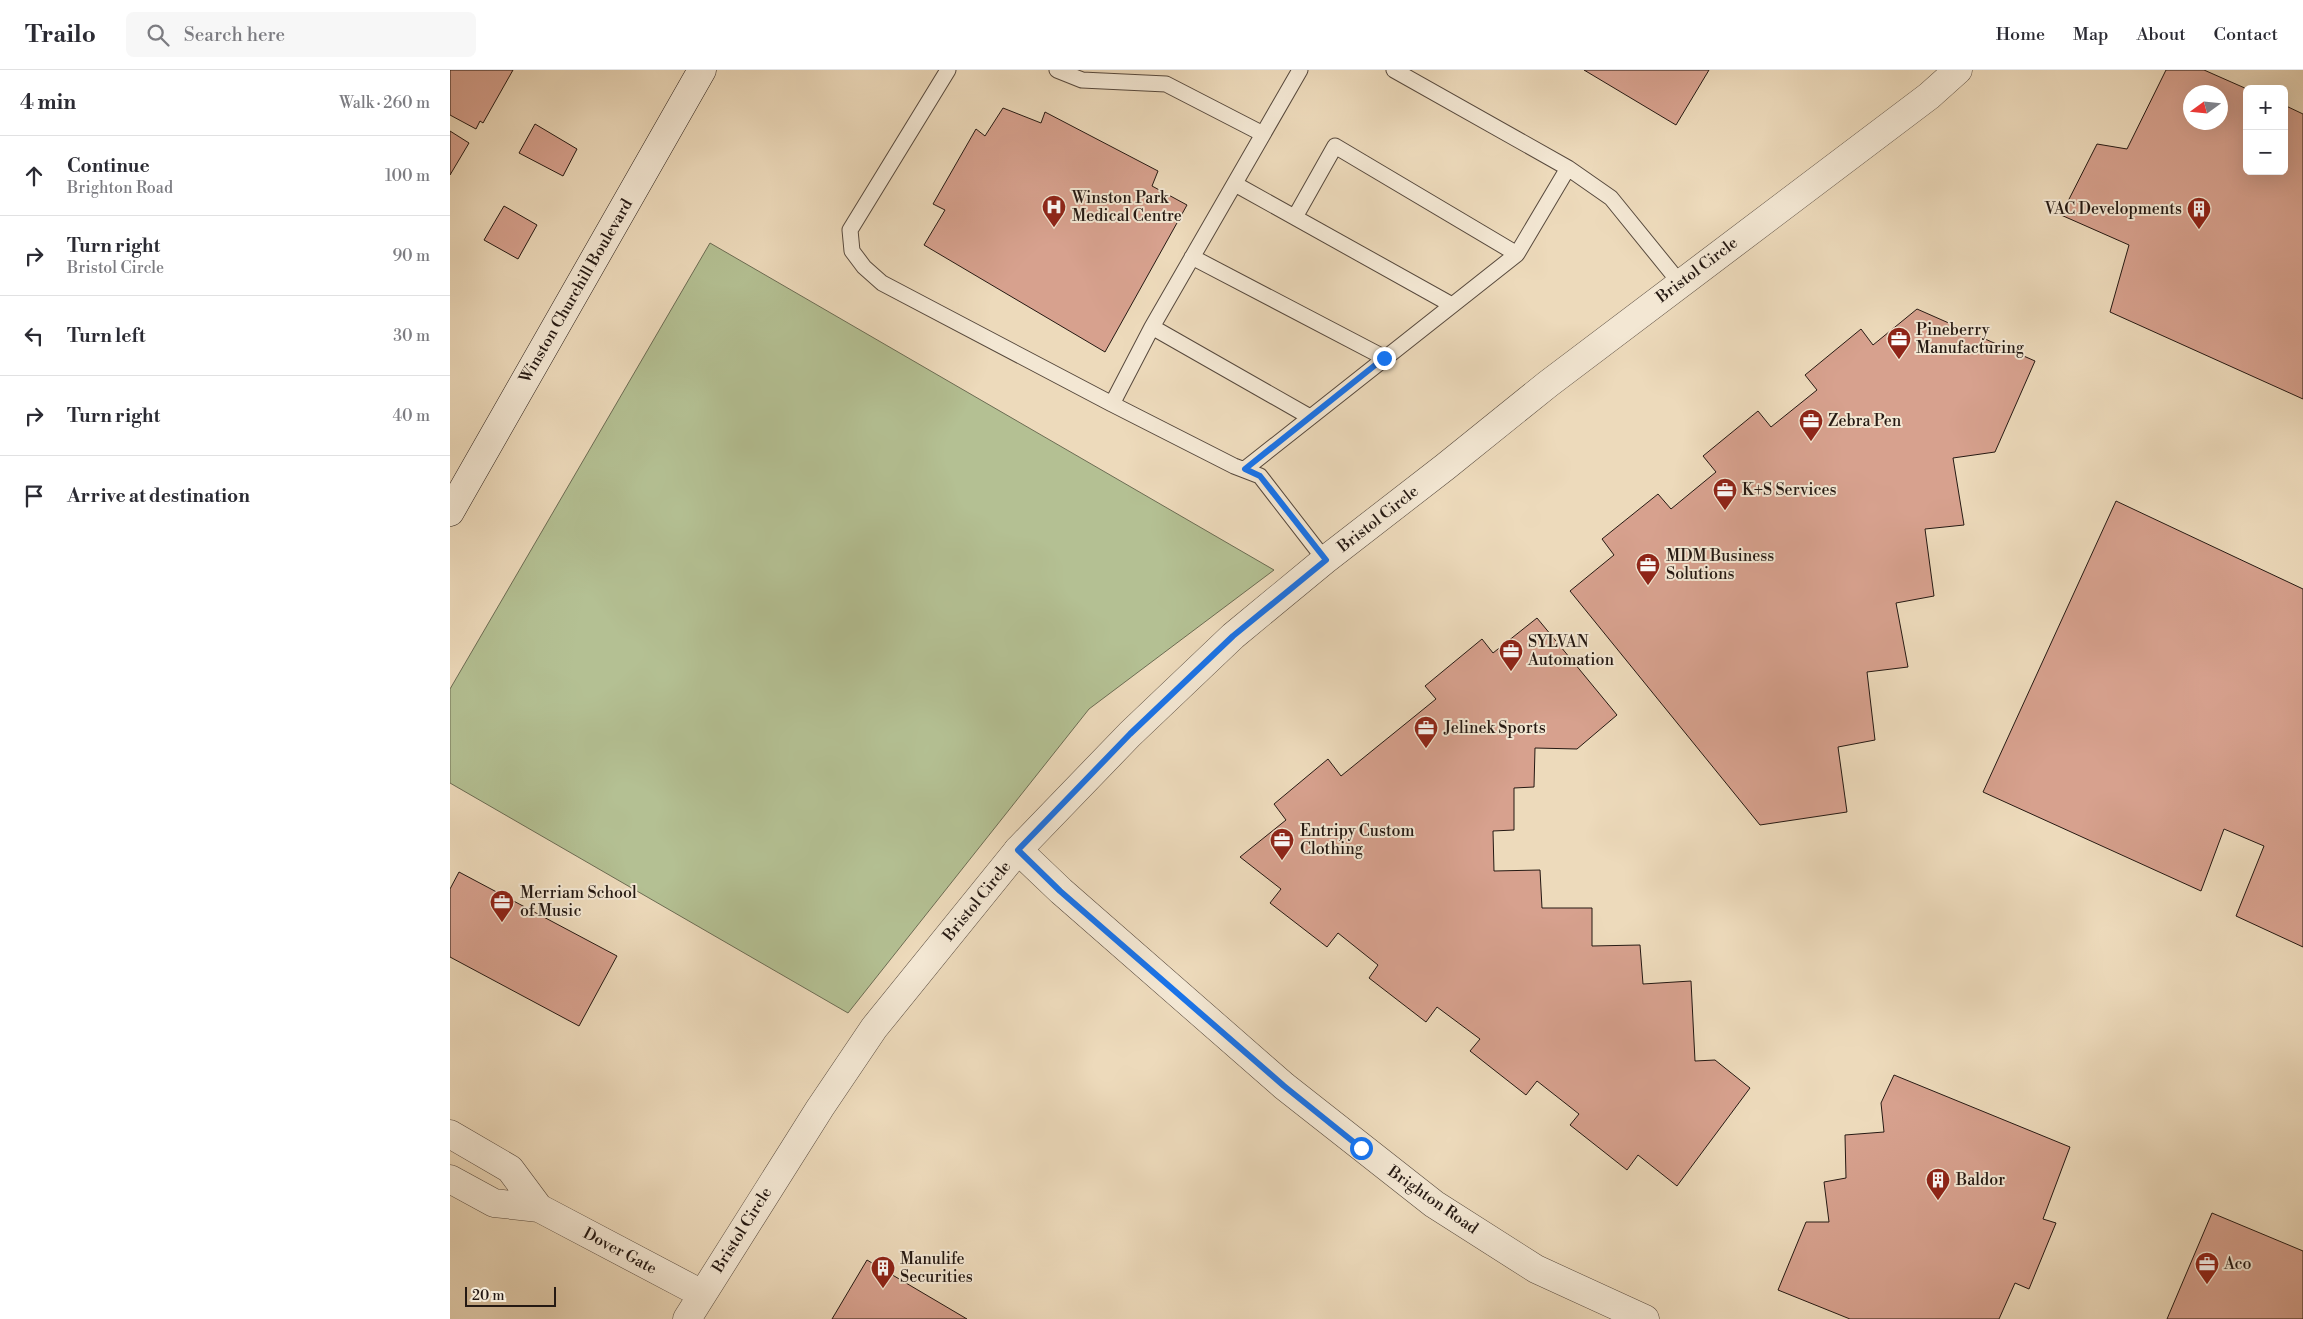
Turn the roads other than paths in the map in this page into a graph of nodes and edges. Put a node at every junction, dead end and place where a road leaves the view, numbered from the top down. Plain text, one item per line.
1 (702, 70) edge
2 (948, 70) edge
3 (1057, 70) edge
4 (1300, 70) edge
5 (1394, 70) edge
6 (1958, 70) edge
7 (1263, 134) junction
8 (1568, 168) junction
9 (1235, 184) junction
10 (1295, 217) junction
11 (1517, 254) junction
12 (1192, 256) junction
13 (1680, 283) junction
14 (1452, 305) junction
15 (1152, 327) junction
16 (1384, 358) junction
17 (1112, 404) junction
18 (1310, 417) junction
19 (1245, 469) junction
20 (450, 512) edge
21 (1326, 560) junction
22 (1018, 850) junction
23 (450, 1134) edge
24 (450, 1179) edge
25 (539, 1208) junction
26 (702, 1294) junction
27 (687, 1319) edge
28 (1644, 1319) edge

1 - 20 street, Winston Churchill Boulevard
2 - 17 lane
3 - 7 lane
4 - 7 lane
5 - 8 lane
6 - 13 street, Bristol Circle
7 - 9 lane
8 - 11 lane
8 - 13 lane
9 - 10 lane
9 - 12 lane
10 - 11 lane
10 - 14 lane
11 - 14 lane
12 - 15 lane
12 - 16 lane
13 - 21 street, Bristol Circle
14 - 16 lane
15 - 17 lane
15 - 18 lane
16 - 18 lane
17 - 19 lane
18 - 19 lane
19 - 21 lane
21 - 22 street, Bristol Circle
22 - 26 street, Bristol Circle
22 - 28 street, Brighton Road
23 - 25 street, Dover Gate
24 - 25 street, Dover Gate
25 - 26 street, Dover Gate
26 - 27 street, Bristol Circle

